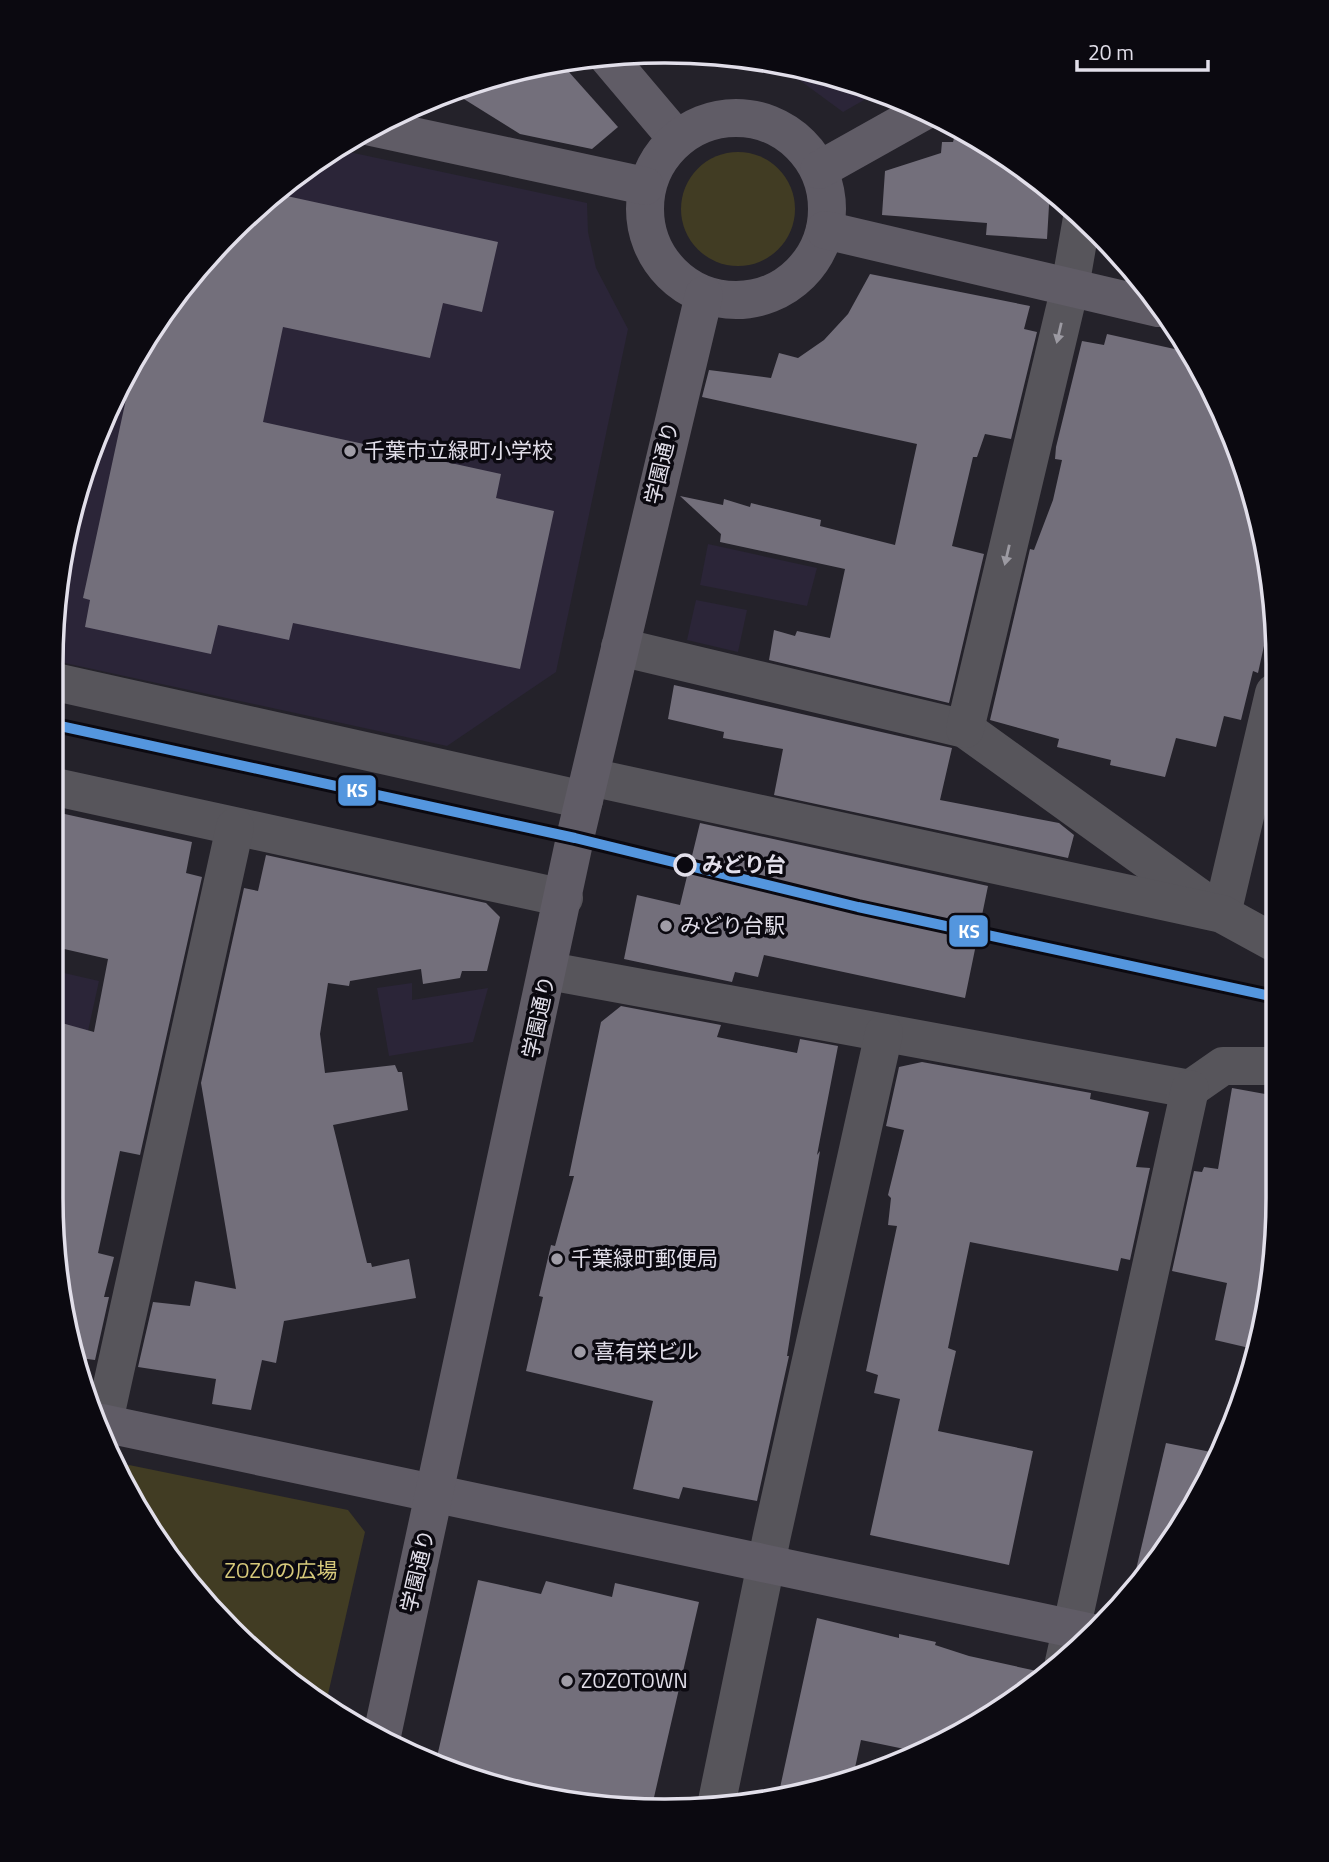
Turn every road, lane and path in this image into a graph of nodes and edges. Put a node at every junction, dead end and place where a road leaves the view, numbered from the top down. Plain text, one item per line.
1 (615, 65) edge
2 (913, 117) edge
3 (388, 131) edge
4 (677, 139) junction
5 (819, 170) junction
6 (645, 186) junction
7 (825, 230) junction
8 (1080, 230) edge
9 (1070, 287) junction
10 (704, 295) junction
11 (1147, 305) edge
12 (620, 647) junction
13 (63, 683) edge
14 (1266, 727) edge
15 (965, 729) junction
16 (587, 788) junction
17 (63, 789) edge
18 (236, 827) junction
19 (564, 898) junction
20 (1222, 914) junction
21 (1266, 938) edge
22 (549, 971) junction
23 (884, 1033) junction
24 (1266, 1066) edge
25 (1190, 1088) junction
26 (105, 1417) edge
27 (108, 1425) edge
28 (436, 1494) junction
29 (766, 1563) junction
30 (1078, 1634) edge
31 (1072, 1640) edge
32 (383, 1729) edge
33 (718, 1797) edge

1 - 4 street
2 - 5 street
3 - 6 street
4 - 5 street
4 - 6 street
5 - 7 street
6 - 10 street
7 - 9 street
7 - 10 street
8 - 9 street
9 - 11 street
9 -> 15 street
10 - 12 street, 学園通り
12 - 15 street
12 - 16 street, 学園通り
13 - 16 street
14 - 20 street
15 - 20 street
16 - 19 street, 学園通り
16 - 20 street
17 - 18 street
18 - 19 street
18 - 26 street
19 - 22 street, 学園通り
20 - 21 street
22 - 23 street
22 - 28 street, 学園通り
23 - 25 street
23 - 29 street
24 - 25 street
25 - 30 street
27 - 28 street
28 - 29 street
28 - 32 street, 学園通り
29 - 31 street
29 - 33 street

